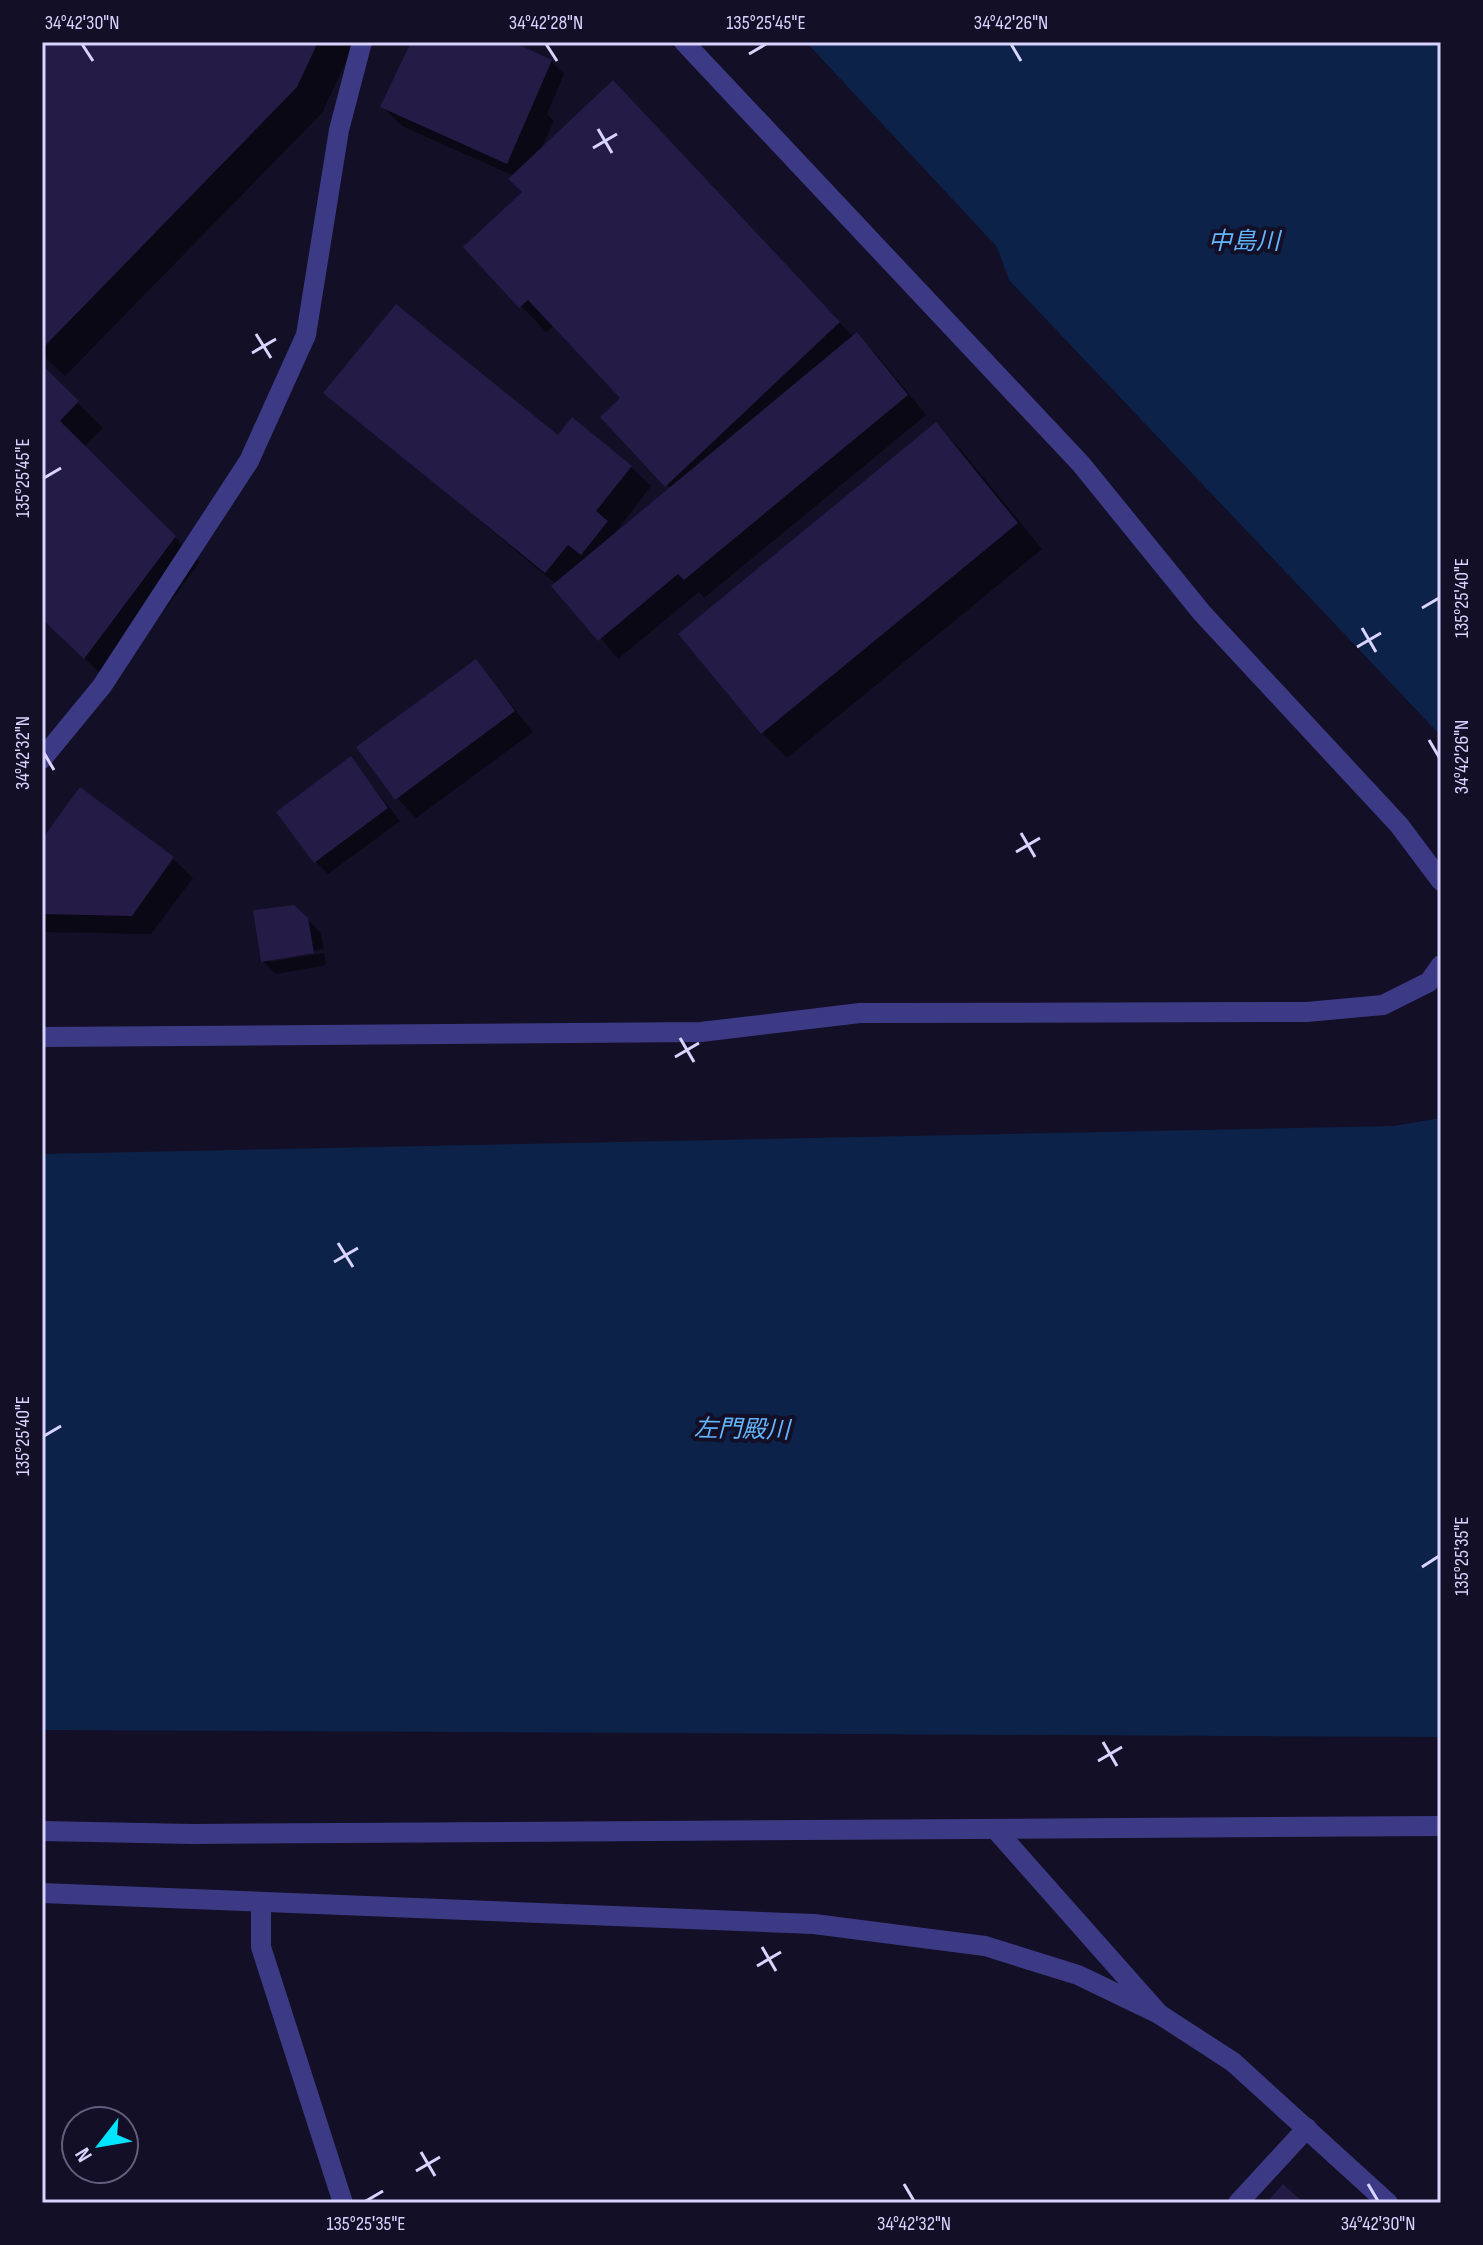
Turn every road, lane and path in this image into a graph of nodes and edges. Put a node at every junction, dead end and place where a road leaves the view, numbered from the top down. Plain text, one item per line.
1 (362, 42) edge
2 (684, 42) edge
3 (42, 759) edge
4 (1441, 881) edge
5 (1441, 965) edge
6 (42, 1037) edge
7 (1441, 1826) edge
8 (996, 1830) junction
9 (42, 1831) edge
10 (42, 1893) edge
11 (261, 1902) junction
12 (1159, 2014) junction
13 (1307, 2128) junction
14 (343, 2203) edge
15 (1238, 2203) edge
16 (1388, 2203) edge

1 - 3 street
2 - 4 street
5 - 6 street
7 - 8 street
8 - 9 street
8 - 12 street
10 - 11 street
11 - 12 street
11 - 14 street
12 - 13 street
13 - 15 street
13 - 16 street

